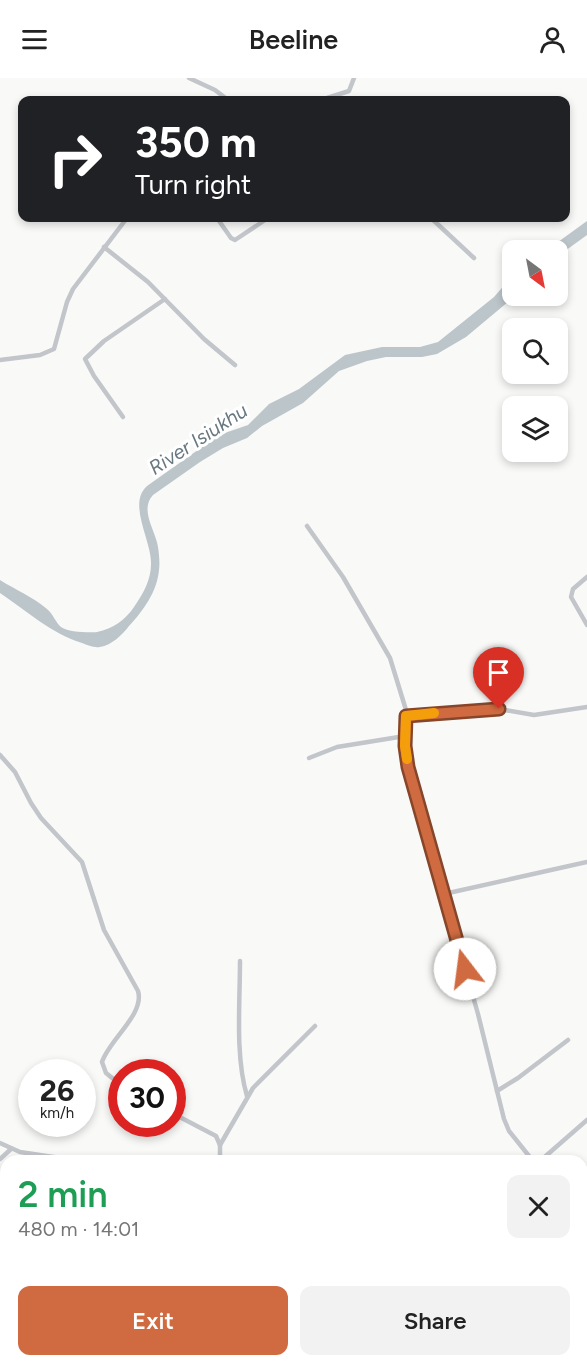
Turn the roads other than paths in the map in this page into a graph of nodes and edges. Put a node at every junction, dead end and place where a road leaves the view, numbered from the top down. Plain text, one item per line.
1 (189, 78) edge
2 (354, 78) edge
3 (221, 95) edge
4 (333, 96) edge
5 (124, 222) edge
6 (220, 222) edge
7 (262, 222) edge
8 (435, 222) edge
9 (104, 248) junction
10 (474, 258) dead end
11 (165, 299) junction
12 (0, 360) edge
13 (235, 365) dead end
14 (123, 417) dead end
15 (307, 526) dead end
16 (587, 577) edge
17 (587, 625) edge
18 (587, 707) edge
19 (406, 716) junction
20 (405, 736) junction
21 (0, 755) edge
22 (309, 758) dead end
23 (587, 862) edge
24 (444, 894) junction
25 (240, 961) dead end
26 (315, 1026) dead end
27 (568, 1040) dead end
28 (108, 1075) edge
29 (497, 1091) junction
30 (247, 1096) junction
31 (186, 1120) edge
32 (587, 1120) edge
33 (0, 1143) edge
34 (220, 1145) junction
35 (11, 1149) junction
36 (4, 1155) edge
37 (36, 1155) edge
38 (220, 1155) edge
39 (528, 1155) edge
40 (546, 1155) edge

1 - 3 street
2 - 4 street
5 - 9 street
6 - 7 street
8 - 10 street
9 - 11 street
9 - 12 street
11 - 13 street
11 - 14 street
15 - 19 street
16 - 17 street
18 - 19 street
19 - 20 street
20 - 22 street
20 - 24 street
21 - 28 street
23 - 24 street
24 - 29 street
25 - 30 street
26 - 30 street
27 - 29 street
29 - 39 street
30 - 34 street
31 - 34 street
32 - 40 street
33 - 35 street
34 - 38 street
35 - 36 street
35 - 37 street

